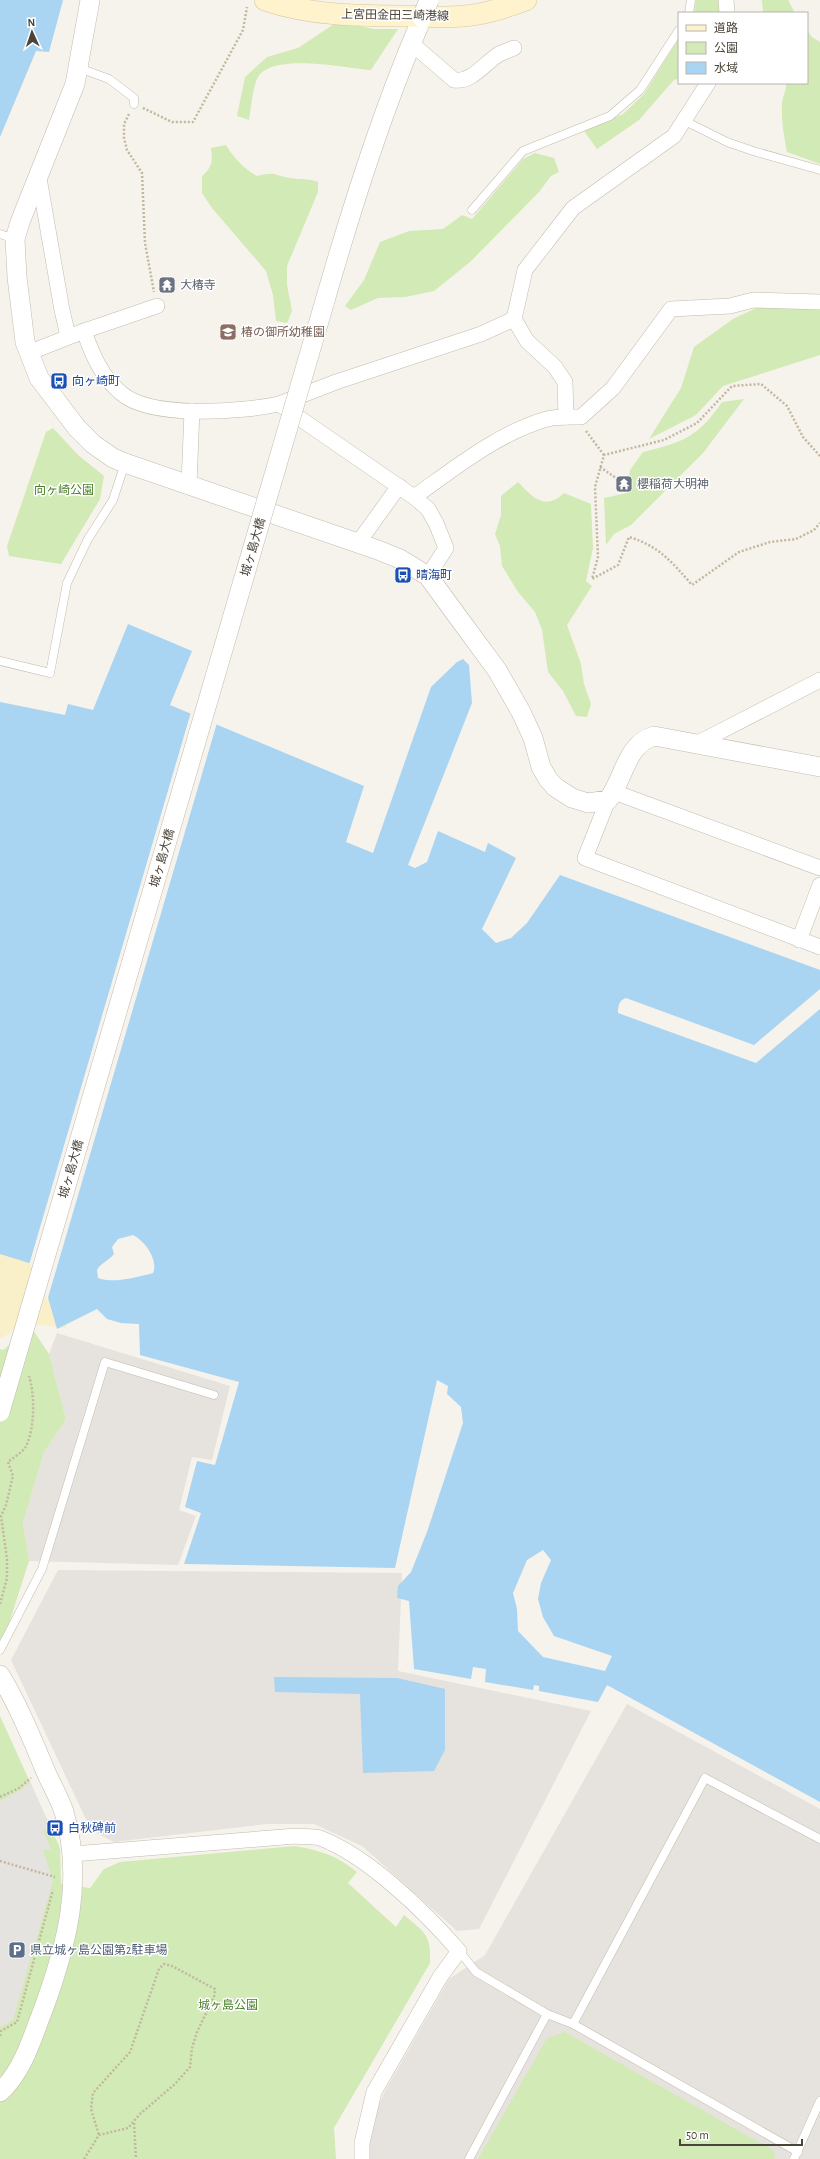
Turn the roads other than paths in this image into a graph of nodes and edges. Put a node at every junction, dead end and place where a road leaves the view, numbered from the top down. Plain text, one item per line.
1 (90, 0) edge
2 (264, 0) edge
3 (430, 0) edge
4 (526, 0) edge
5 (691, 0) edge
6 (726, 0) edge
7 (689, 12) edge
8 (727, 12) edge
9 (678, 32) edge
10 (413, 38) junction
11 (514, 48) dead end
12 (79, 68) junction
13 (707, 84) edge
14 (134, 104) road end
15 (685, 121) junction
16 (820, 170) edge
17 (39, 178) junction
18 (472, 210) dead end
19 (8, 236) edge
20 (820, 302) edge
21 (157, 306) road end
22 (514, 319) junction
23 (84, 331) junction
24 (68, 336) junction
25 (28, 353) junction
26 (279, 404) junction
27 (192, 411) junction
28 (566, 417) junction
29 (125, 463) junction
30 (189, 484) junction
31 (399, 486) junction
32 (414, 497) junction
33 (358, 543) junction
34 (428, 576) junction
35 (0, 661) edge
36 (820, 680) edge
37 (698, 743) junction
38 (820, 767) edge
39 (611, 796) junction
40 (820, 868) edge
41 (820, 885) edge
42 (799, 940) junction
43 (820, 948) edge
44 (214, 1395) dead end
45 (0, 1412) edge
46 (0, 1650) edge
47 (0, 1675) edge
48 (820, 1839) edge
49 (73, 1854) junction
50 (459, 1951) junction
51 (547, 2014) junction
52 (573, 2024) junction
53 (0, 2092) edge
54 (820, 2101) edge
55 (796, 2155) edge
56 (362, 2159) edge
57 (469, 2159) edge

1 - 12 street
2 - 4 main road, 上宮田金田三崎港線
3 - 10 street, 城ヶ島大橋, bridge
5 - 7 lane
6 - 8 street
9 - 18 lane
10 - 11 street
10 - 45 street, 城ヶ島大橋, bridge
12 - 14 lane
12 - 17 street
13 - 15 street
15 - 16 lane
15 - 22 street
17 - 19 street
17 - 24 street
19 - 25 street
20 - 28 street
21 - 23 street
22 - 26 street
22 - 28 street
23 - 24 street
23 - 27 street
24 - 25 street
25 - 29 street
26 - 27 street
26 - 31 street
27 - 30 street
28 - 32 street
29 - 30 street
29 - 35 lane
30 - 33 street
31 - 32 street
31 - 33 street
32 - 34 street
33 - 34 street
34 - 39 street
36 - 37 street
37 - 38 street
37 - 39 street
39 - 40 street
39 - 42 street
41 - 42 street
42 - 43 street
44 - 46 lane
47 - 49 street
48 - 52 lane
49 - 50 street
49 - 53 street
50 - 51 lane
50 - 56 street
51 - 52 lane
51 - 57 lane
52 - 55 lane
54 - 55 lane

